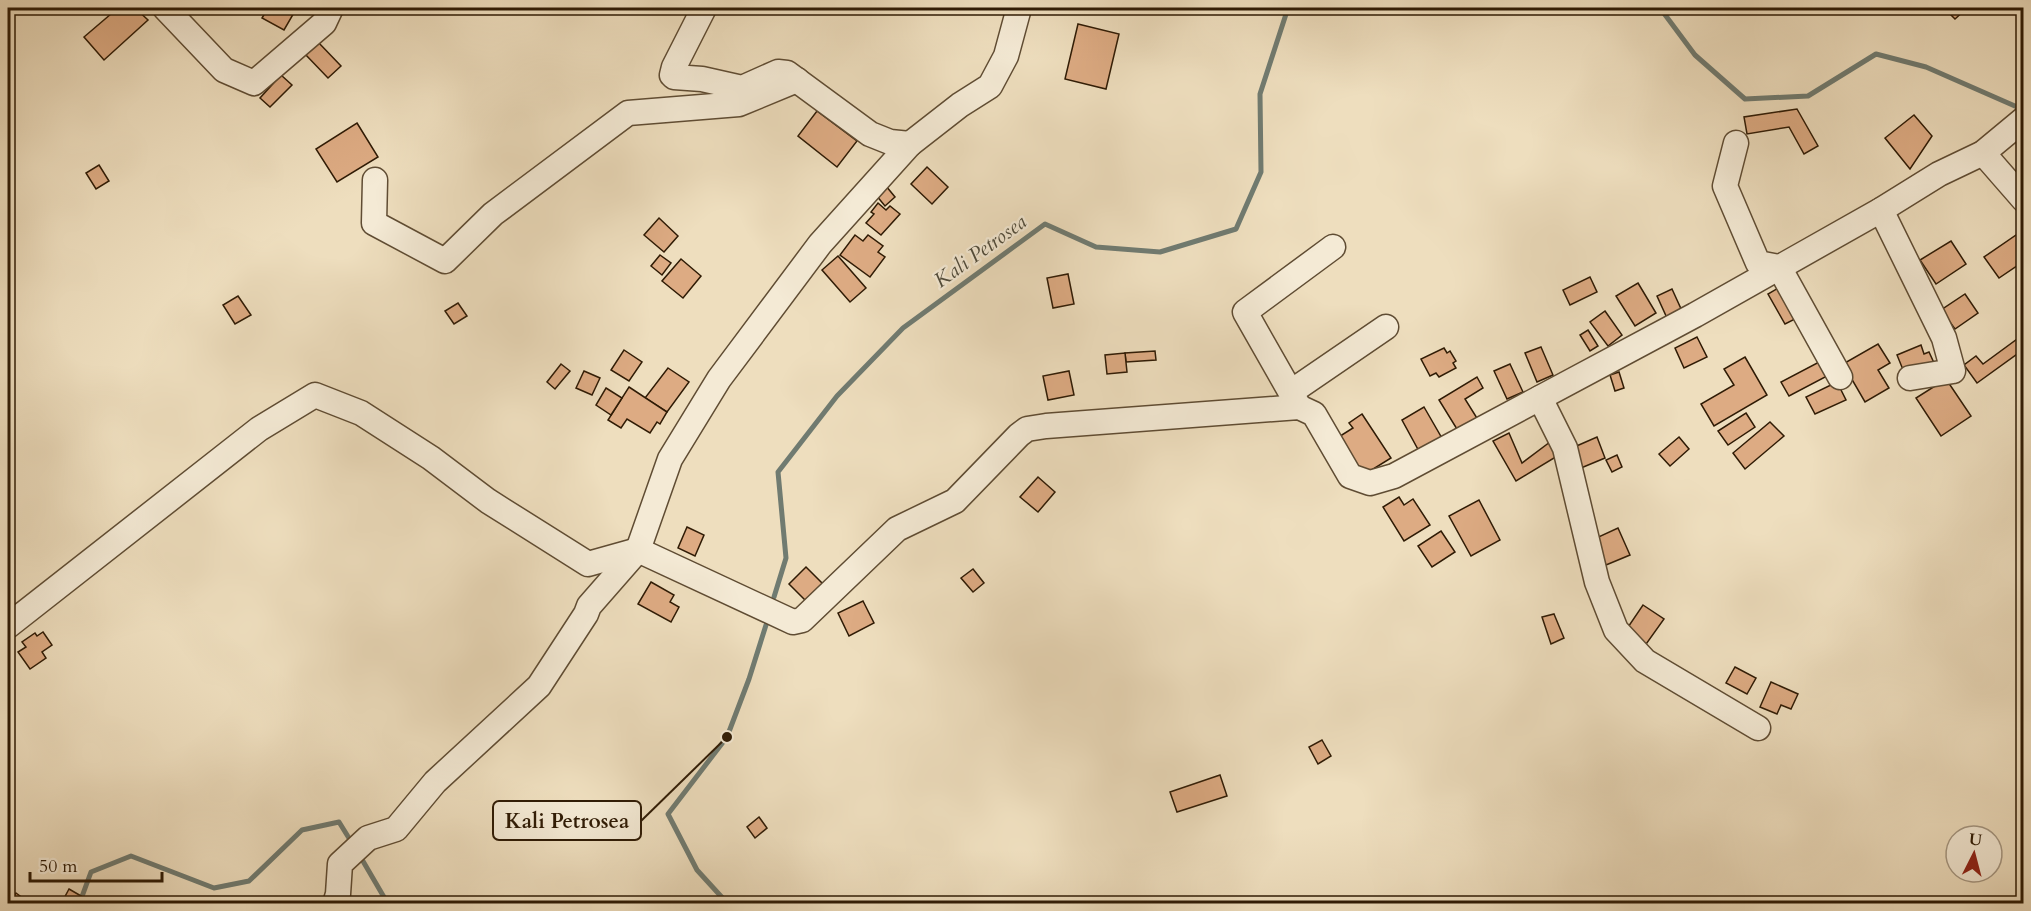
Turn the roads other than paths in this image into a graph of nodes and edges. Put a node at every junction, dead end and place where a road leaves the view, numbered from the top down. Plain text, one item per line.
1 (165, 8) edge
2 (331, 8) edge
3 (704, 8) edge
4 (1019, 8) edge
5 (797, 80) junction
6 (2024, 119) edge
7 (1736, 143) dead end
8 (910, 144) junction
9 (1983, 153) junction
10 (375, 180) dead end
11 (2024, 200) edge
12 (1881, 210) junction
13 (1333, 247) dead end
14 (1779, 267) junction
15 (1386, 327) dead end
16 (1840, 377) dead end
17 (1910, 378) dead end
18 (1540, 398) junction
19 (1295, 399) junction
20 (638, 550) junction
21 (8, 626) edge
22 (1758, 728) dead end
23 (334, 903) edge

1 - 2 street
3 - 5 street
4 - 8 street
5 - 8 street
5 - 10 street
6 - 9 street
7 - 14 street
8 - 20 street
9 - 11 street
9 - 12 street
12 - 14 street
12 - 17 street
13 - 19 street
14 - 16 street
14 - 18 street
15 - 19 street
18 - 19 street
18 - 22 street
19 - 20 street
20 - 21 street
20 - 23 street

